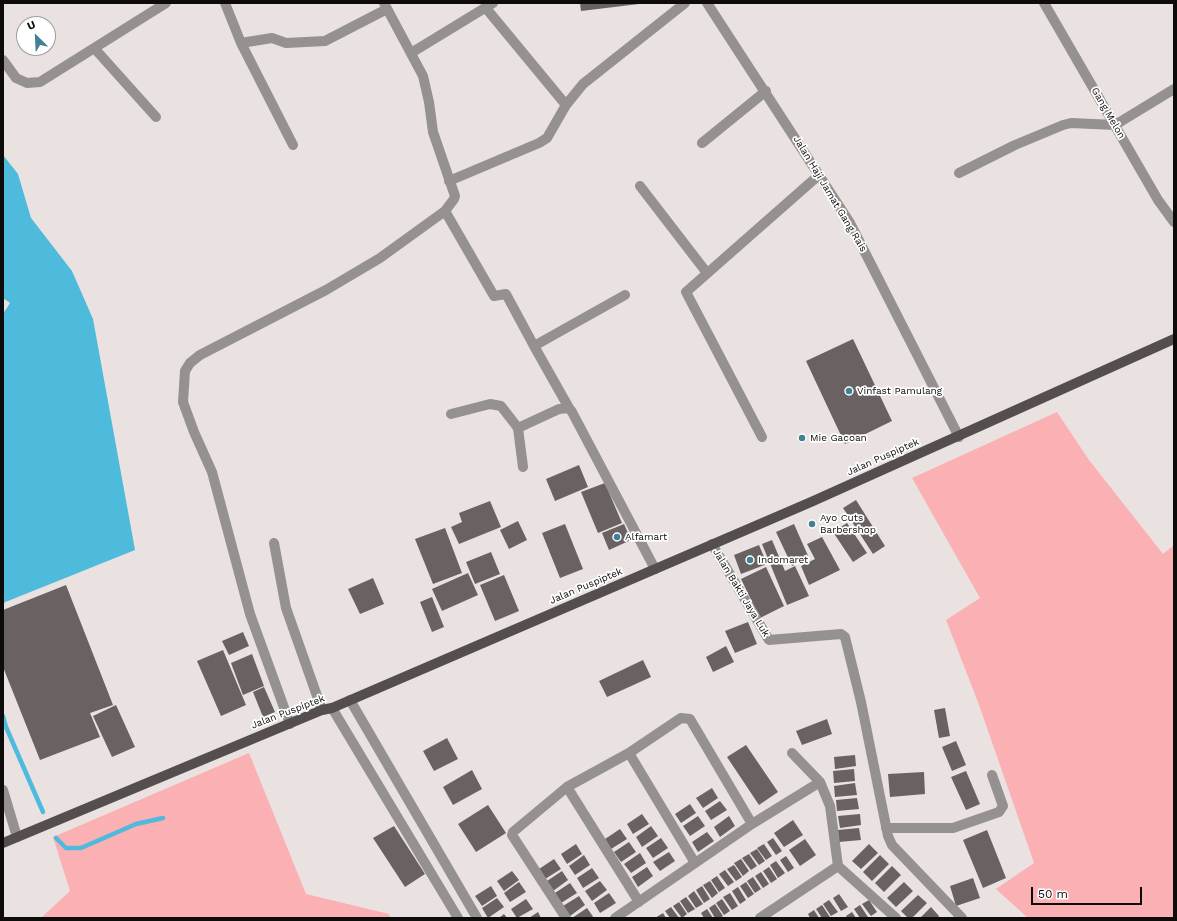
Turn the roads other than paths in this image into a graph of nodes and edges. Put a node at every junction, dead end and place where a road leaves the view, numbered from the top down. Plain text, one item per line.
1 (166, 3) edge
2 (225, 3) edge
3 (685, 3) edge
4 (707, 3) edge
5 (1044, 3) edge
6 (489, 5) edge
7 (386, 6) edge
8 (241, 43) junction
9 (95, 49) junction
10 (411, 53) junction
11 (3, 60) edge
12 (1174, 88) edge
13 (766, 91) junction
14 (566, 106) junction
15 (156, 117) dead end
16 (1115, 125) junction
17 (702, 143) dead end
18 (293, 145) dead end
19 (959, 173) dead end
20 (820, 175) junction
21 (449, 181) junction
22 (640, 186) dead end
23 (445, 211) junction
24 (1174, 222) edge
25 (707, 273) junction
26 (626, 295) dead end
27 (1174, 339) edge
28 (534, 346) junction
29 (569, 408) junction
30 (451, 414) dead end
31 (518, 428) junction
32 (762, 437) dead end
33 (959, 437) junction
34 (523, 468) dead end
35 (274, 543) dead end
36 (712, 544) junction
37 (655, 569) junction
38 (350, 700) junction
39 (332, 708) junction
40 (322, 710) junction
41 (290, 724) junction
42 (629, 753) junction
43 (792, 753) dead end
44 (992, 775) dead end
45 (820, 782) junction
46 (567, 787) junction
47 (3, 790) edge
48 (752, 824) junction
49 (886, 828) junction
50 (17, 837) junction
51 (3, 843) edge
52 (442, 857) junction
53 (695, 863) junction
54 (427, 866) junction
55 (838, 866) junction
56 (639, 902) junction
57 (458, 918) edge
58 (477, 918) edge
59 (566, 918) edge
60 (615, 918) edge
61 (760, 918) edge
62 (896, 918) edge
63 (962, 918) edge

1 - 9 street
2 - 8 street
3 - 14 street
4 - 13 street, Jalan Haji Jamat Gang Rais
5 - 16 street, Gang Melon
6 - 10 street
6 - 14 street
7 - 8 street
7 - 10 street
8 - 18 street
9 - 11 street
9 - 15 street
10 - 21 street
12 - 16 street
13 - 17 street
13 - 20 street, Jalan Haji Jamat Gang Rais
14 - 21 street
16 - 19 street
16 - 24 street, Gang Melon
20 - 25 street
20 - 33 street, Jalan Haji Jamat Gang Rais
21 - 23 street
22 - 25 street
23 - 28 street
23 - 41 street
25 - 32 street
26 - 28 street
27 - 33 main road, Jalan Puspiptek
28 - 29 street
29 - 31 street
29 - 37 street
30 - 31 street
31 - 34 street
33 - 36 main road, Jalan Puspiptek
35 - 40 street
36 - 37 main road, Jalan Puspiptek
36 - 49 street, Jalan Bakti Jaya Luk
37 - 38 main road, Jalan Puspiptek
38 - 39 main road, Jalan Puspiptek
38 - 52 street
39 - 40 main road, Jalan Puspiptek
39 - 54 street
40 - 41 main road, Jalan Puspiptek
41 - 50 main road, Jalan Puspiptek
42 - 46 street
42 - 48 street
42 - 53 street
43 - 45 street
44 - 49 street
45 - 48 street
45 - 55 street
46 - 56 street
46 - 59 street
47 - 50 street
48 - 53 street
49 - 63 street
50 - 51 main road, Jalan Puspiptek
52 - 54 street
52 - 58 street
53 - 56 street
54 - 57 street
55 - 61 street
55 - 62 street
56 - 60 street

